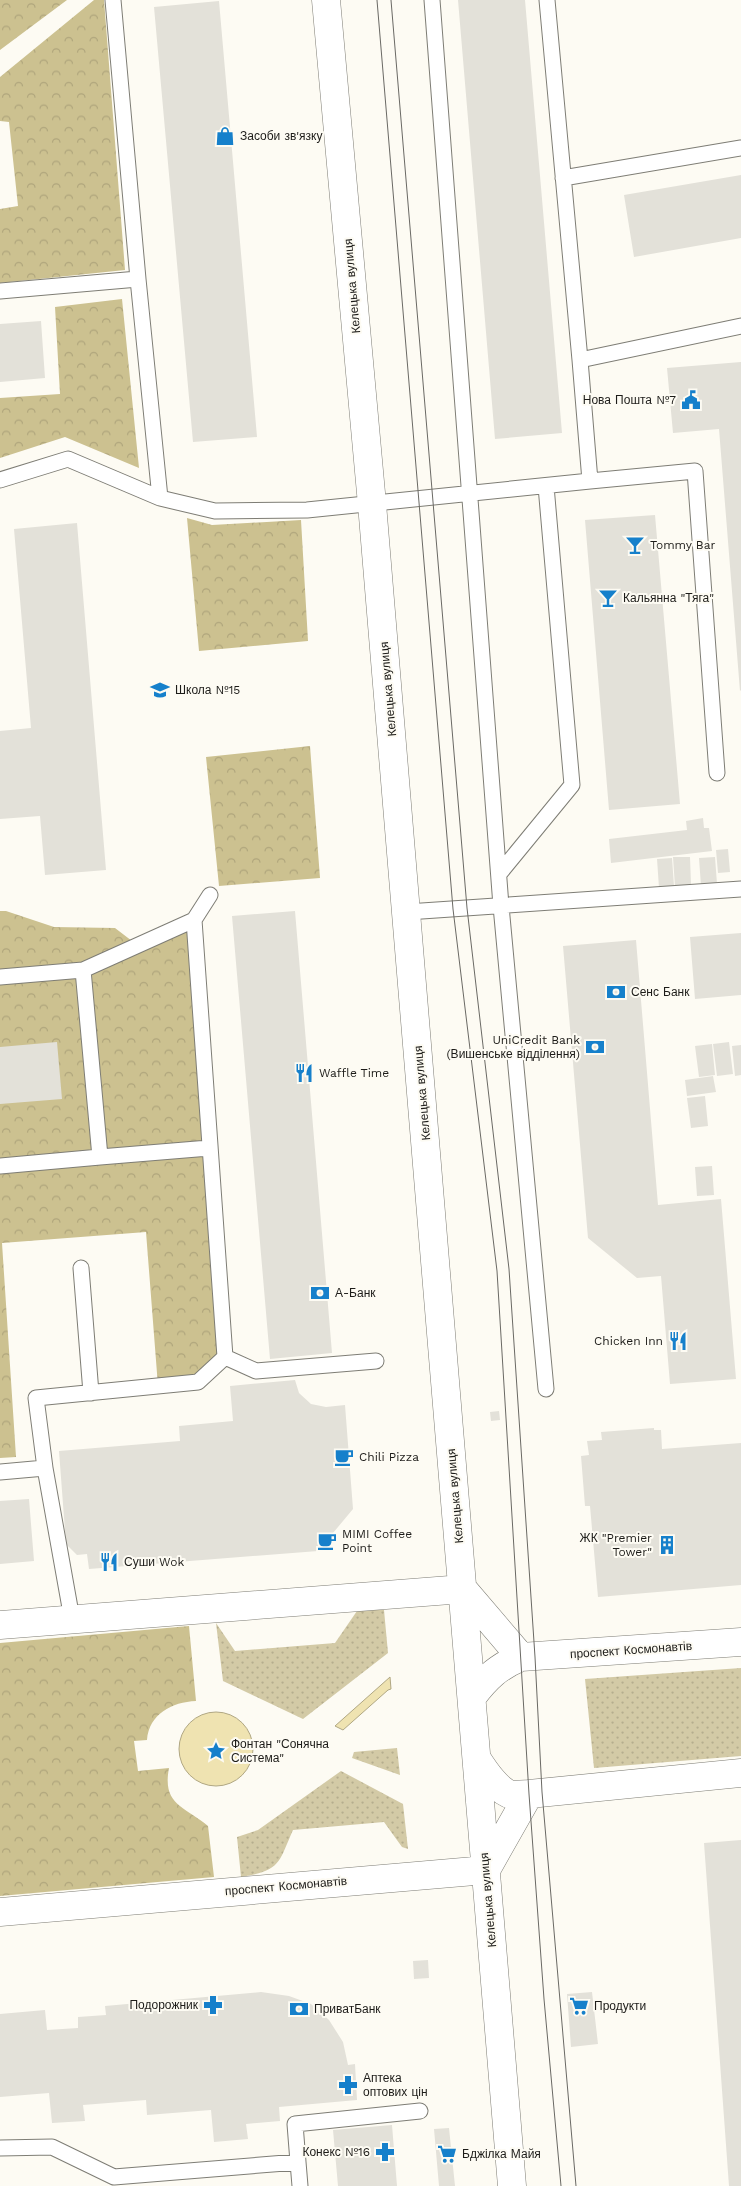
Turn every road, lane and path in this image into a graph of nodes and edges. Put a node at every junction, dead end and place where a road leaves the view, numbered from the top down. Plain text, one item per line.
1 (113, 0) edge
2 (326, 0) edge
3 (432, 0) edge
4 (547, 0) edge
5 (741, 148) edge
6 (563, 178) junction
7 (138, 280) junction
8 (0, 292) edge
9 (741, 326) edge
10 (580, 360) junction
11 (0, 480) edge
12 (590, 481) junction
13 (546, 486) junction
14 (470, 494) junction
15 (160, 498) junction
16 (372, 504) junction
17 (717, 773) dead end
18 (499, 874) junction
19 (741, 889) edge
20 (210, 895) dead end
21 (501, 906) junction
22 (407, 912) junction
23 (194, 920) junction
24 (83, 970) junction
25 (0, 977) edge
26 (209, 1148) junction
27 (100, 1157) junction
28 (0, 1166) edge
29 (81, 1268) dead end
30 (226, 1357) junction
31 (376, 1361) dead end
32 (546, 1389) dead end
33 (91, 1393) junction
34 (45, 1468) junction
35 (0, 1472) edge
36 (463, 1589) junction
37 (72, 1619) junction
38 (0, 1626) edge
39 (741, 1642) edge
40 (521, 1657) junction
41 (472, 1697) junction
42 (477, 1760) junction
43 (741, 1773) edge
44 (529, 1794) junction
45 (486, 1870) junction
46 (0, 1912) edge
47 (420, 2111) dead end
48 (0, 2148) edge
49 (298, 2162) junction
50 (300, 2186) edge
51 (512, 2186) edge

1 - 7 lane
2 - 16 main road, Келецька вулиця
3 - 14 lane
4 - 6 lane
5 - 6 lane
6 - 10 lane
7 - 8 lane
7 - 15 lane
9 - 10 lane
10 - 12 lane
11 - 15 lane
12 - 13 lane
12 - 17 lane
13 - 14 lane
13 - 18 lane
14 - 16 lane
14 - 18 lane
15 - 16 lane
16 - 22 main road, Келецька вулиця
18 - 21 lane
19 - 21 lane
20 - 23 lane
21 - 22 lane
21 - 32 lane
22 - 36 main road, Келецька вулиця
23 - 24 lane
23 - 26 lane
24 - 25 lane
24 - 27 lane
26 - 27 lane
26 - 30 lane
27 - 28 lane
29 - 33 lane
30 - 31 lane
30 - 33 lane
33 - 34 lane
34 - 35 lane
34 - 37 lane
36 - 37 main road
36 - 40 main road
36 - 41 main road, Келецька вулиця
37 - 38 main road
39 - 40 main road, проспект Космонавтів
40 - 41 main road, проспект Космонавтів
41 - 42 main road, Келецька вулиця
42 - 44 main road
42 - 45 main road, Келецька вулиця
43 - 44 main road
44 - 45 main road
45 - 46 main road, проспект Космонавтів
45 - 51 main road, Келецька вулиця
47 - 49 lane
48 - 49 lane
49 - 50 lane

